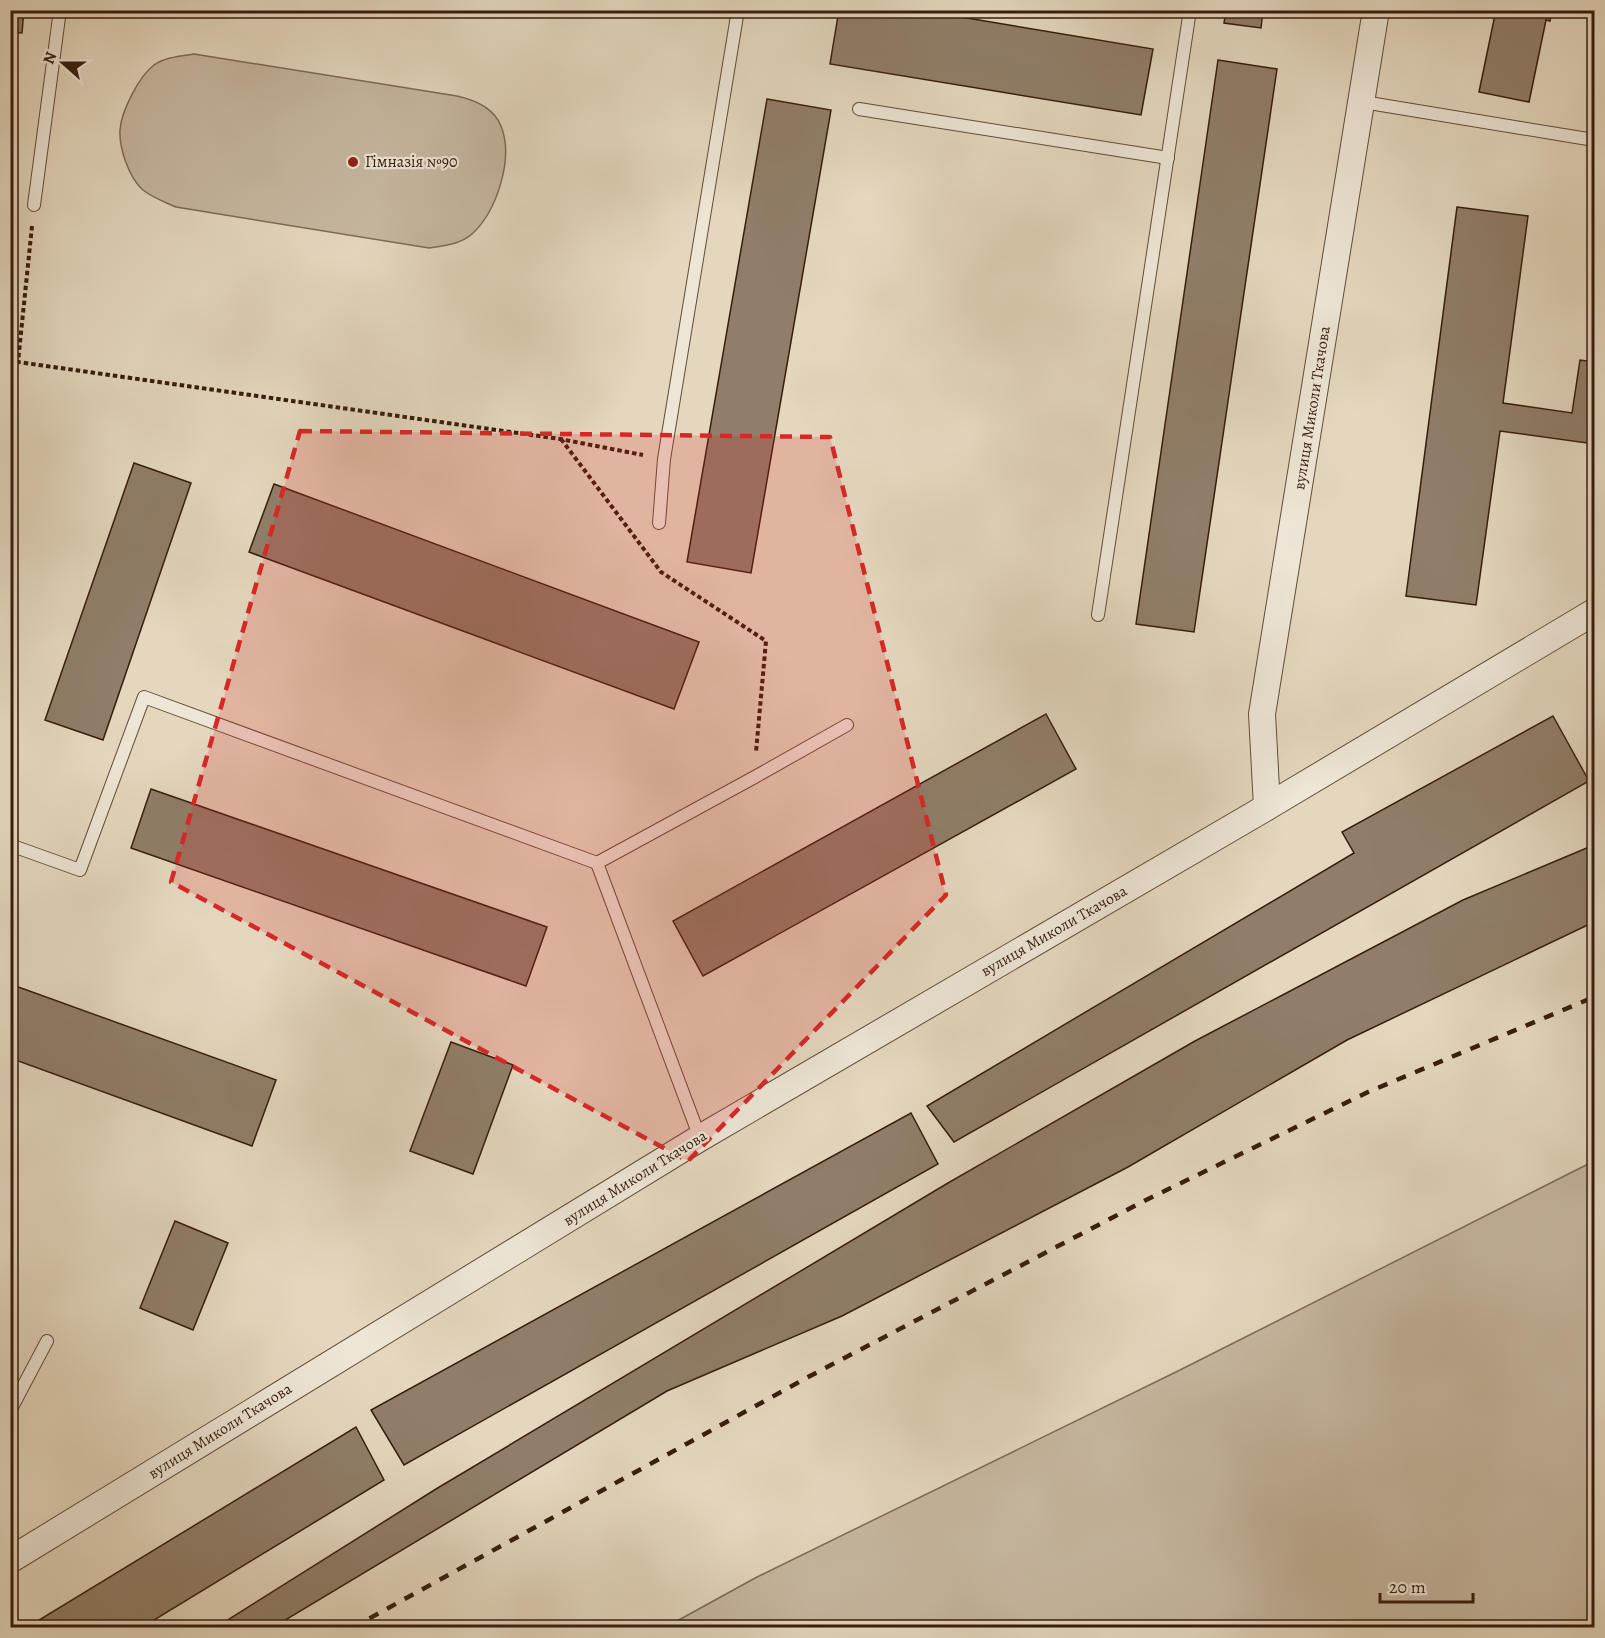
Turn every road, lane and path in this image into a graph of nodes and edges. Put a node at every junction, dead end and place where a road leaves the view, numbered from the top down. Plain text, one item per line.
1 (60, 10) edge
2 (738, 10) edge
3 (1190, 10) edge
4 (1376, 10) edge
5 (1363, 102) junction
6 (859, 109) dead end
7 (1594, 140) edge
8 (1168, 158) junction
9 (34, 205) joint
10 (560, 439) junction
11 (664, 459) junction
12 (659, 523) dead end
13 (1594, 612) edge
14 (1098, 615) dead end
15 (847, 725) dead end
16 (753, 778) junction
17 (1267, 807) junction
18 (10, 845) edge
19 (597, 863) junction
20 (700, 1138) junction
21 (47, 1341) dead end
22 (10, 1412) edge
23 (10, 1560) edge

1 - 9 lane
2 - 11 lane
3 - 8 lane
4 - 5 street, вулиця Миколи Ткачова
5 - 7 lane
5 - 17 street, вулиця Миколи Ткачова
6 - 8 lane
8 - 14 lane
9 - 10 path
10 - 11 path
10 - 16 path
11 - 12 lane
13 - 17 street, вулиця Миколи Ткачова
15 - 16 lane
16 - 19 lane
17 - 20 street, вулиця Миколи Ткачова
18 - 19 lane
19 - 20 lane
20 - 23 street, вулиця Миколи Ткачова
21 - 22 lane

